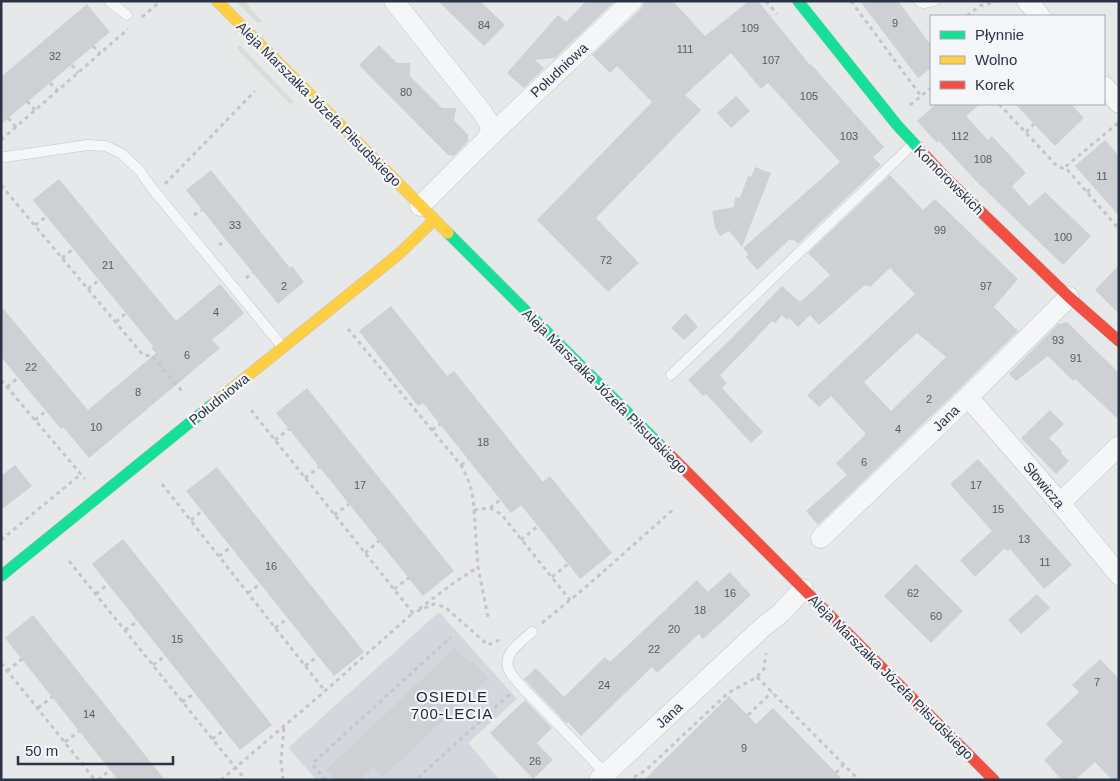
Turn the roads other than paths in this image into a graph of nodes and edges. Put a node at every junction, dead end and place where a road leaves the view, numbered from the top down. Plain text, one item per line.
1 (109, 1) edge
2 (217, 1) edge
3 (394, 1) edge
4 (632, 1) edge
5 (798, 1) edge
6 (919, 1) edge
7 (934, 1) edge
8 (1027, 1) edge
9 (1039, 15) edge
10 (127, 16) dead end
11 (1105, 87) edge
12 (1119, 103) edge
13 (486, 140) junction
14 (914, 144) junction
15 (5, 157) dead end
16 (427, 213) junction
17 (1069, 297) junction
18 (1119, 341) edge
19 (283, 347) junction
20 (671, 375) dead end
21 (968, 397) junction
22 (1119, 446) edge
23 (1060, 503) junction
24 (821, 538) dead end
25 (1119, 575) edge
26 (1, 576) edge
27 (804, 589) junction
28 (532, 632) road end
29 (602, 777) edge
30 (994, 780) edge

1 - 10 lane
2 - 16 street, Aleja Marszałka Józefa Piłsudskiego
3 - 13 street
4 - 13 street, Południowa
5 - 14 street, Komorowskich
6 - 7 lane
8 - 9 street
11 - 12 street
13 - 16 street, Południowa
14 - 17 street, Komorowskich
14 - 20 lane
15 - 19 lane
16 - 19 street, Południowa
16 - 27 street, Aleja Marszałka Józefa Piłsudskiego
17 - 18 street, Komorowskich
17 - 21 street, Jana
19 - 26 street, Południowa
21 - 23 street, Słowicza
21 - 24 street, Jana
22 - 23 street
23 - 25 street, Słowicza
27 - 29 street, Jana
27 - 30 street, Aleja Marszałka Józefa Piłsudskiego
28 - 29 lane

